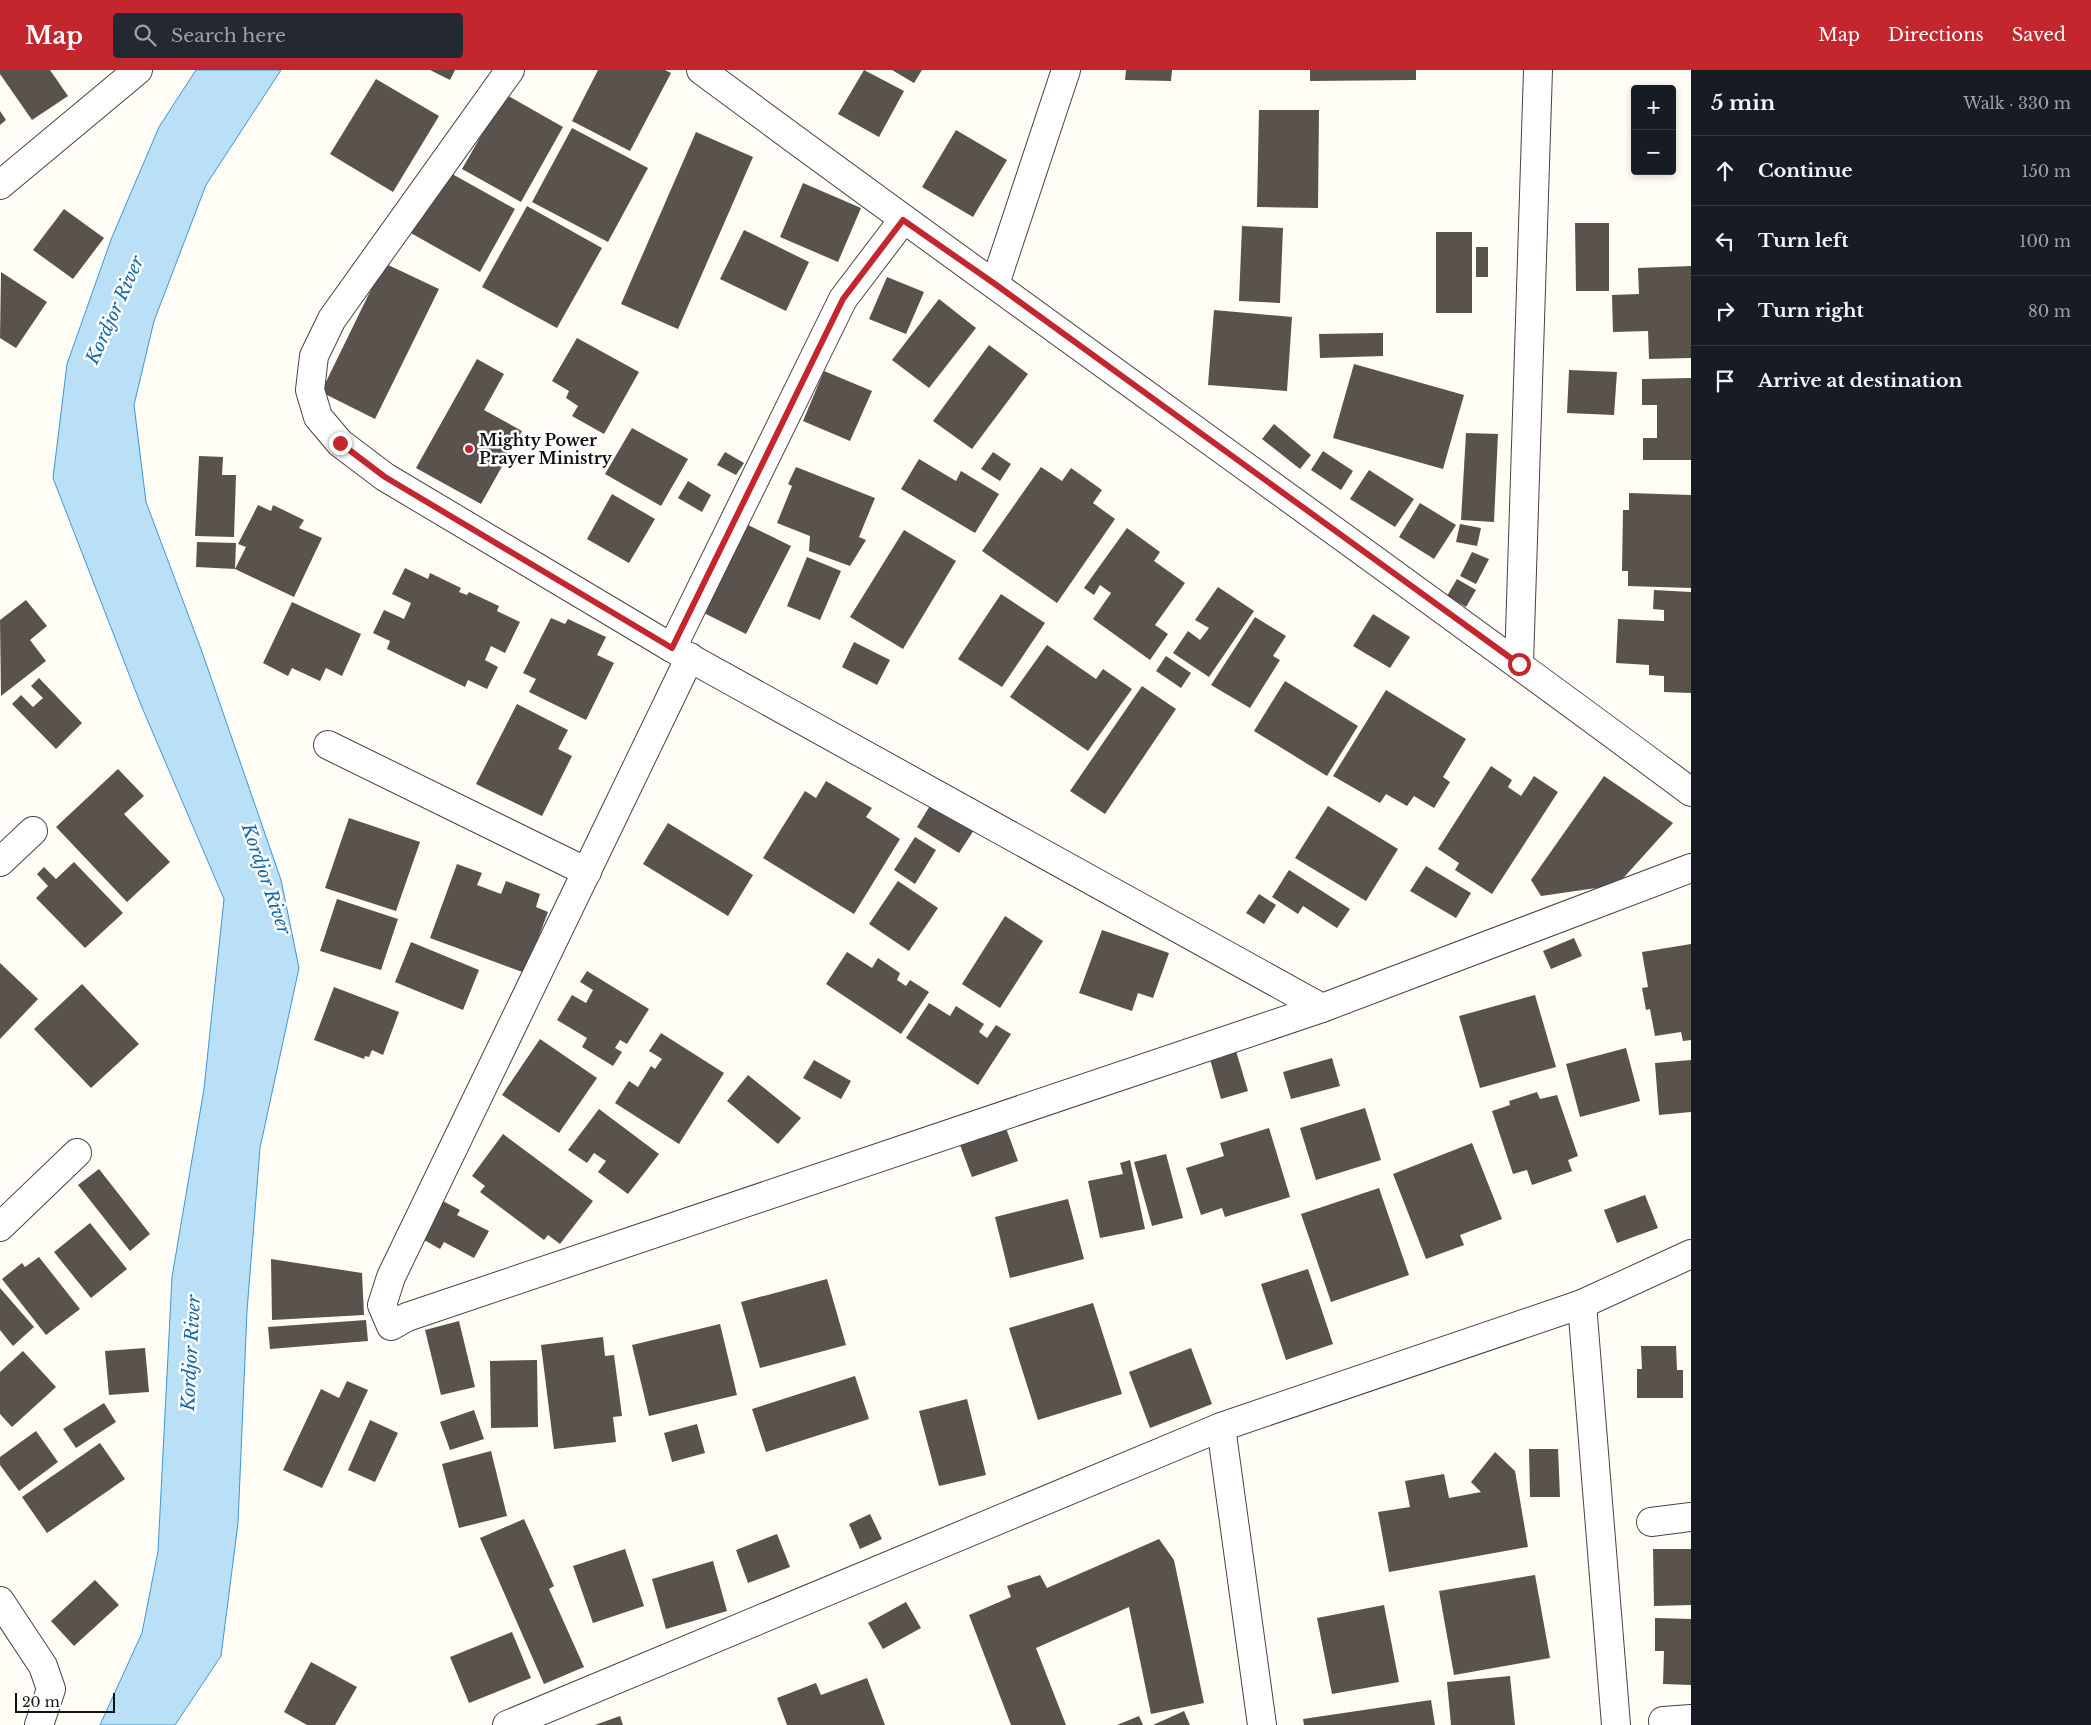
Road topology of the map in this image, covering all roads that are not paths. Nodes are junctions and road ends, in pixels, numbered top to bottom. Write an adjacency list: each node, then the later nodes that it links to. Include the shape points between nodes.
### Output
1 (138, 70): 6 (street)
2 (510, 70): 9 (street, via 332,319 314,356 310,390 318,417 340,443 385,477)
3 (700, 70): 7 (street)
4 (1066, 70): 8 (street)
5 (1538, 70): 10 (street)
6 (0, 185)
7 (903, 220): 8 (street); 9 (street, via 843,299)
8 (995, 284): 10 (street)
9 (681, 653): 16 (street); 17 (street)
10 (1519, 664): 12 (street)
11 (328, 745): 16 (street)
12 (1691, 792)
13 (33, 831): 14 (street)
14 (0, 862)
15 (1691, 868): 17 (street)
16 (587, 872): 17 (street, via 391,1277 382,1305 391,1326 416,1314)
17 (1322, 1008)
18 (77, 1153): 19 (street)
19 (0, 1227)
20 (1691, 1254): 21 (street)
21 (1582, 1304): 22 (street); 31 (street)
22 (1221, 1427): 29 (street); 30 (street)
23 (1691, 1517): 24 (street)
24 (1651, 1522)
25 (0, 1602): 28 (street, via 43,1666 51,1689)
26 (1691, 1719): 27 (street)
27 (1663, 1721)
28 (40, 1725)
29 (508, 1725)
30 (1262, 1725)
31 (1616, 1725)

